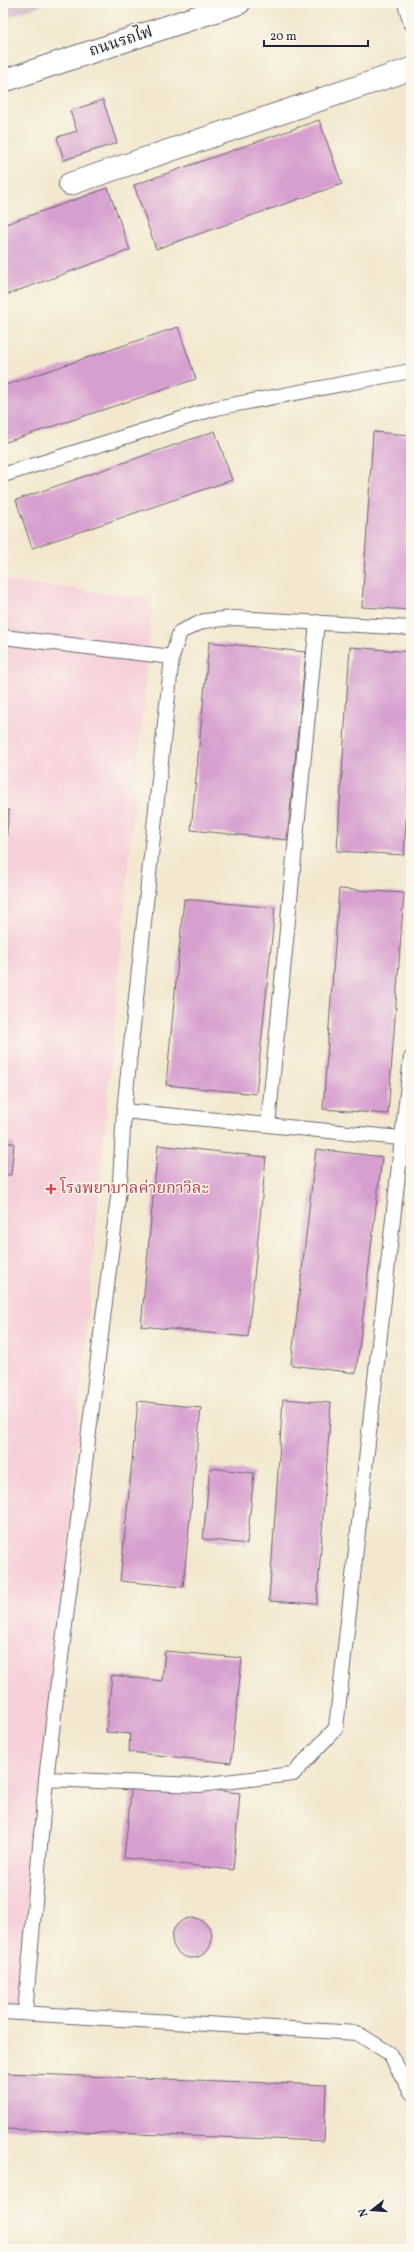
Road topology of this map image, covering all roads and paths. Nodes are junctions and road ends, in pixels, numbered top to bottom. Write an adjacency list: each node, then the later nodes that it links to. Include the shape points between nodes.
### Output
1 (240, 3): 5 (street, ถนนรถไฟ)
2 (406, 7): 3 (lane)
3 (411, 24)
4 (411, 69): 6 (street)
5 (3, 81)
6 (70, 184)
7 (411, 371): 8 (lane, via 216,408)
8 (3, 475)
9 (317, 622): 10 (lane); 12 (lane, via 234,618 204,621 180,632); 15 (lane)
10 (411, 628)
11 (3, 637): 12 (lane)
12 (172, 658): 14 (lane)
13 (411, 1058): 16 (lane)
14 (124, 1111): 15 (lane); 17 (lane, via 119,1189)
15 (268, 1125): 16 (lane)
16 (407, 1138): 17 (lane, via 336,1728 293,1774 199,1785)
17 (46, 1778): 19 (lane)
18 (3, 2012): 19 (lane)
19 (25, 2013): 20 (lane, via 357,2033 389,2053)
20 (411, 2092)

